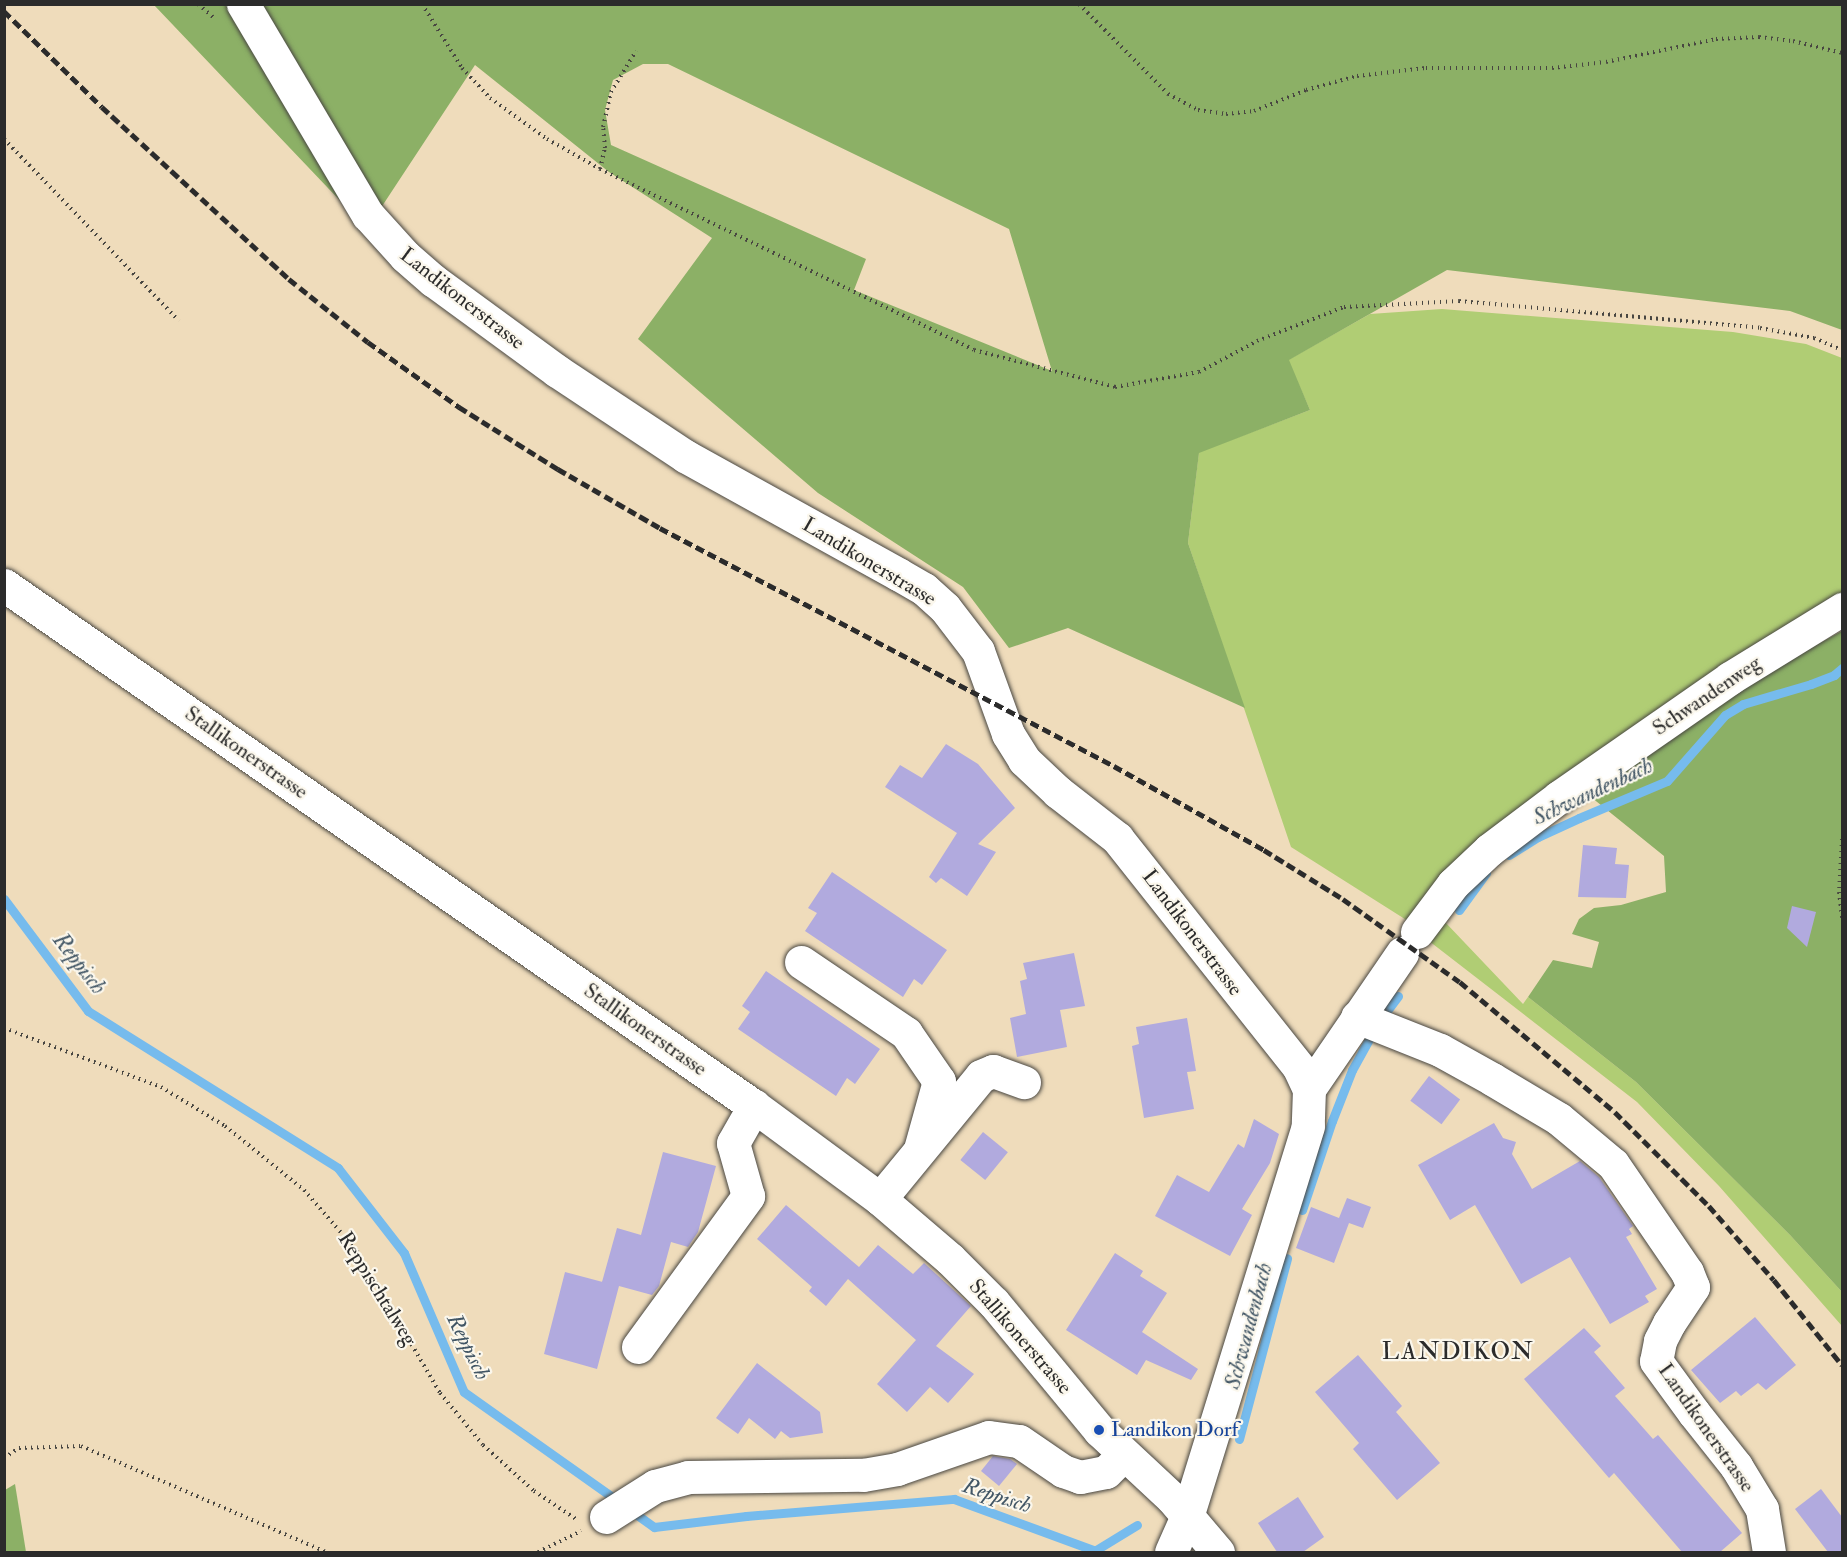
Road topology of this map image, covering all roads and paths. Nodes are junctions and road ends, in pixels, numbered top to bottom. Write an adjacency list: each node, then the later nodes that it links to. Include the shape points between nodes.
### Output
1 (243, 4): 18 (street, Landikonerstrasse, via 368,214 434,282 557,371 685,456 924,589 945,608 978,651 1008,734 1024,760 1117,838 1299,1068)
2 (422, 4): 7 (path, via 462,68 490,98 547,139)
3 (1079, 4): 5 (path, via 1168,94 1198,110 1226,114 1254,111 1306,90 1357,76 1426,68 1552,68 1606,62 1716,39 1759,37)
4 (636, 51): 7 (path, via 611,93 603,127 605,148)
5 (1842, 53)
6 (4, 140): 8 (path)
7 (600, 169): 9 (path, via 974,350 1115,387 1199,372 1257,340 1344,307 1460,301 1760,328 1814,338)
8 (179, 321)
9 (1842, 350)
10 (4, 585): 19 (street, Stallikonerstrasse)
11 (1842, 609): 15 (street, Schwandenweg, via 1731,678 1489,850 1454,884)
12 (1842, 839): 13 (path)
13 (1842, 918)
14 (801, 962): 20 (street, via 906,1033 939,1081)
15 (1357, 1017): 18 (street, Schwandenweg); 31 (street, Landikonerstrasse, via 1440,1050 1492,1079 1559,1119 1613,1164 1687,1272 1693,1287 1660,1341 1656,1361 1762,1509)
16 (4, 1029): 26 (path, Reppischtalweg, via 161,1087 225,1126 304,1190 357,1251 440,1393 483,1445 534,1491)
17 (1024, 1082): 20 (street, via 993,1071 981,1076)
18 (1309, 1089): 25 (street, Landikonerstrasse, via 1308,1126)
19 (754, 1106): 21 (street, Stallikonerstrasse); 22 (street, via 733,1143 748,1196)
20 (920, 1149): 21 (street)
21 (880, 1199): 23 (street, Stallikonerstrasse, via 994,1303 1099,1430)
22 (638, 1347)
23 (1124, 1454): 25 (street, Stallikonerstrasse, via 1149,1474); 26 (street, via 1106,1472 1080,1477 1063,1471 1019,1441 989,1437 897,1469 864,1475 688,1477 655,1486)
24 (4, 1458): 27 (path, via 19,1448 81,1446)
25 (1187, 1516): 29 (street, Landikonerstrasse); 30 (street, Stallikonerstrasse)
26 (592, 1522): 28 (path)
27 (326, 1552)
28 (538, 1552)
29 (1171, 1552)
30 (1218, 1552)
31 (1769, 1552)

